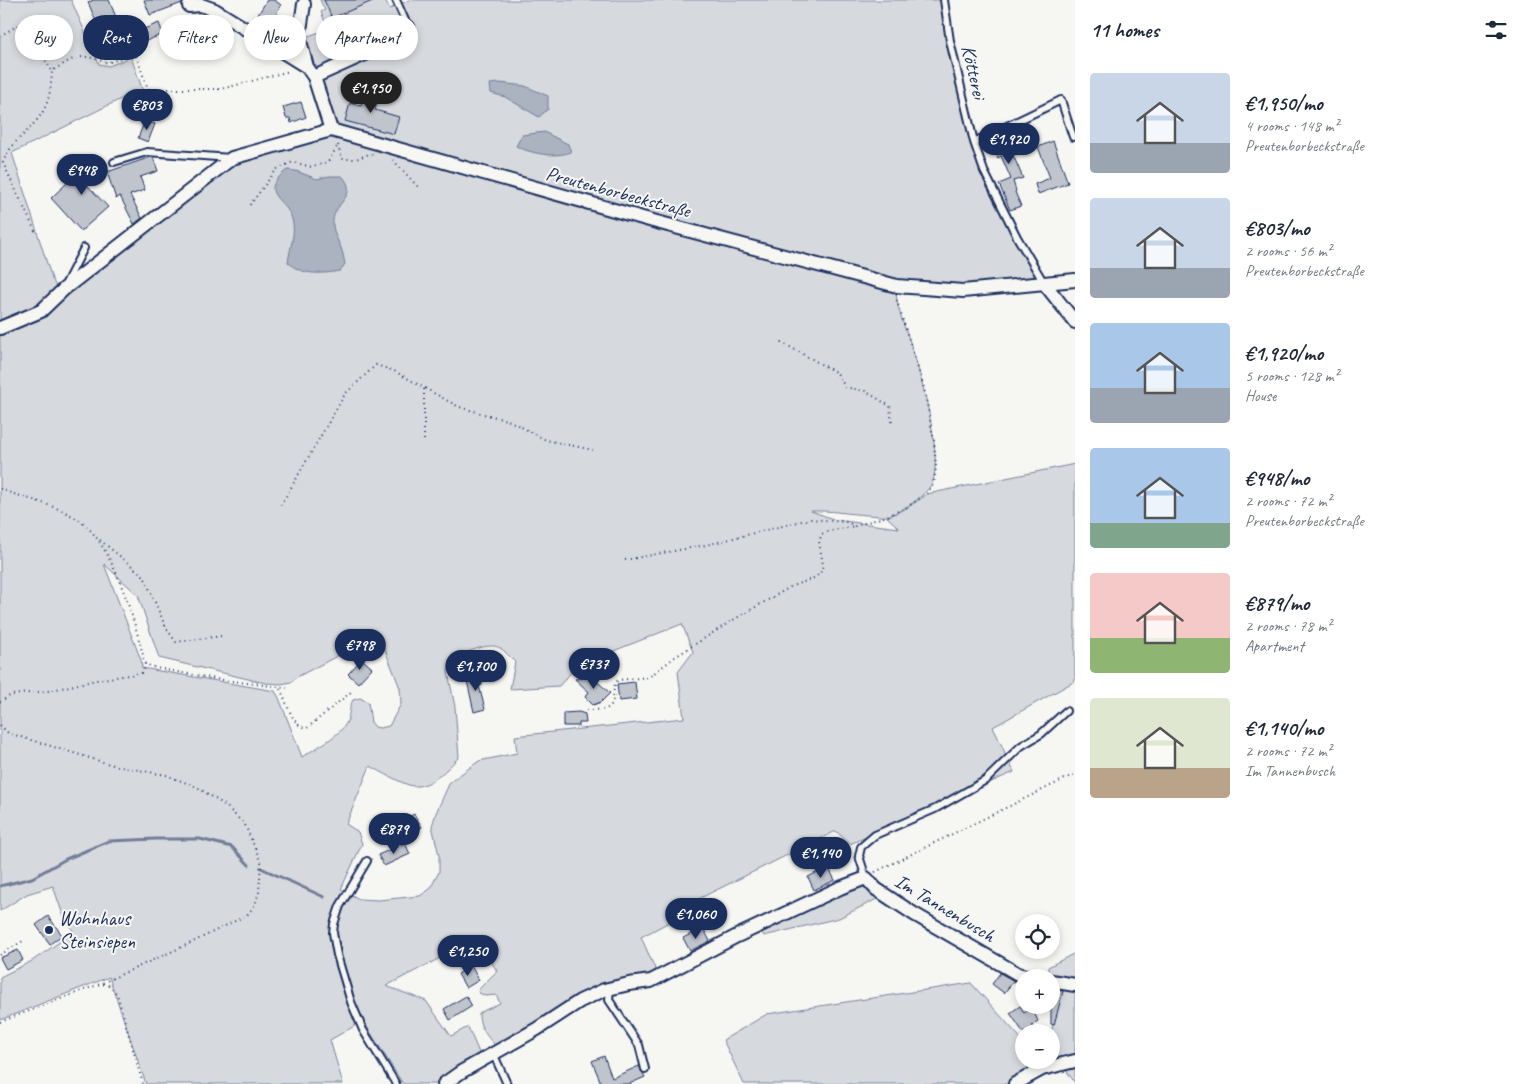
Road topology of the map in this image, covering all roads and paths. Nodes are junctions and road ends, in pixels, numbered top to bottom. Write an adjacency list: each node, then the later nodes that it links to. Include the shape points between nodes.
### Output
1 (397, 0): 5 (lane)
2 (944, 0): 12 (lane, Kötterei, via 950,41)
3 (304, 4): 9 (street, via 299,37)
4 (190, 6): 9 (street, via 201,5 215,10)
5 (403, 15)
6 (0, 36): 8 (path, via 22,23)
7 (342, 60): 9 (street)
8 (52, 71): 9 (path, via 76,58 91,56 107,63 135,53 148,89 221,89); 20 (path, via 48,102 38,120 7,151 3,163)
9 (310, 72): 10 (street)
10 (331, 130): 13 (path); 16 (street); 24 (street, Preutenborbeckstraße)
11 (1073, 137): 12 (lane, via 1061,100)
12 (974, 142): 23 (lane, Kötterei, via 988,179)
13 (338, 145): 14 (path, via 342,159); 19 (path, via 328,162 312,167 293,162 277,169)
14 (376, 155)
15 (390, 156): 18 (path)
16 (232, 158): 17 (lane, via 147,152); 25 (street)
17 (114, 162)
18 (419, 188)
19 (250, 205)
20 (35, 231)
21 (84, 248): 25 (lane)
22 (1075, 280): 23 (street, Preutenborbeckstraße)
23 (1044, 283): 24 (street, Preutenborbeckstraße, via 963,291); 26 (street)
24 (897, 286): 35 (path, via 898,306 924,388 933,432 934,482 927,494 907,507)
25 (64, 289): 27 (street, via 41,311)
26 (1075, 322)
27 (0, 328)
28 (781, 342): 30 (path, via 837,373 845,387 864,391 890,406)
29 (424, 388): 31 (path); 32 (path, via 459,407 510,421 546,440); 34 (path, via 376,365 345,394)
30 (892, 424)
31 (424, 440)
32 (594, 450)
33 (0, 490): 36 (path, via 52,507 79,520)
34 (281, 505)
35 (855, 526): 37 (path, via 846,522 810,519 706,545); 44 (path, via 822,534 819,541 820,574 792,586 710,634 648,677 618,680 613,686 614,698 610,706)
36 (98, 538): 38 (path, via 144,576 166,628 176,642); 39 (path, via 127,599)
37 (625, 560)
38 (222, 636)
39 (145, 664): 40 (path); 43 (path, via 141,674 10,695)
40 (280, 688): 41 (path); 42 (path, via 296,724 302,728 307,728)
41 (287, 688)
42 (352, 692)
43 (0, 702)
44 (588, 710)
45 (1066, 712): 49 (lane, Im Tannenbusch, via 1021,746 986,780 936,809 875,835 861,848 859,856)
46 (0, 725): 54 (path, via 8,732 116,766 166,775 197,788 226,806 245,824 255,846 261,862 259,892 255,905 247,914)
47 (1075, 774): 49 (path)
48 (366, 861): 62 (lane, via 340,906 333,933 351,1002)
49 (866, 878): 52 (street, Im Tannenbusch, via 876,889 914,914); 56 (street, Im Tannenbusch, via 737,936 651,981)
50 (23, 941): 51 (path)
51 (0, 955)
52 (1015, 972)
53 (1060, 982): 55 (street)
54 (100, 984): 57 (path); 61 (path, via 108,985 117,994)
55 (1075, 985)
56 (610, 988): 58 (street, Im Tannenbusch, via 580,1001); 60 (lane, via 609,1000 640,1045)
57 (0, 1022)
58 (493, 1053): 63 (street, Im Tannenbusch); 64 (lane)
59 (1075, 1061): 65 (street, via 1037,1071)
60 (645, 1069)
61 (143, 1084)
62 (396, 1084)
63 (444, 1084)
64 (507, 1084)
65 (1015, 1084)

